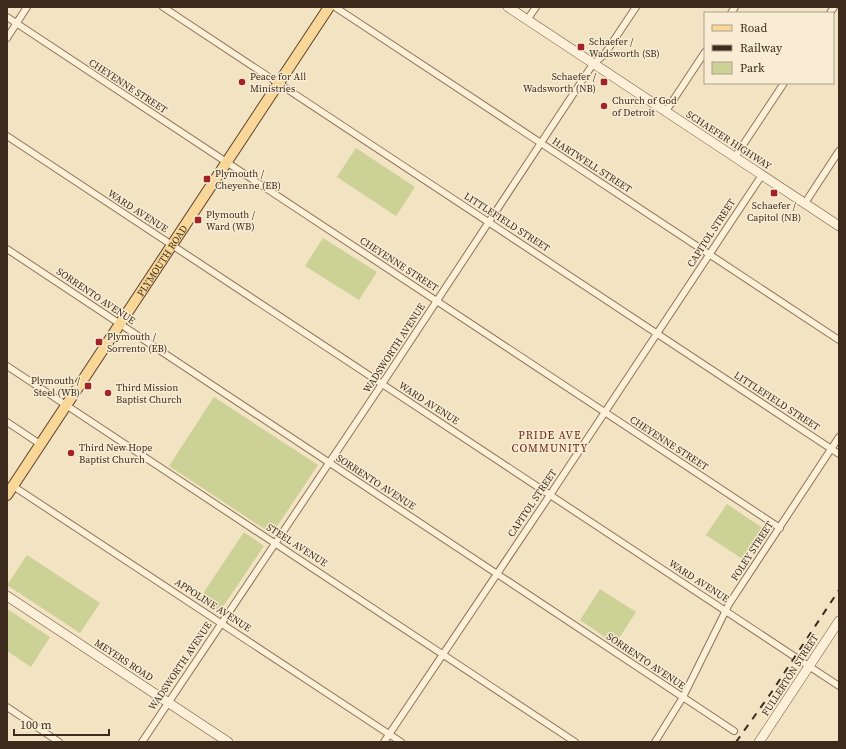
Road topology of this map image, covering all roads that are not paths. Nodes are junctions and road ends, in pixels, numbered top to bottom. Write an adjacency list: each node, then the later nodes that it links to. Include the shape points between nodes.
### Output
1 (27, 7): 10 (street)
2 (163, 7): 14 (street, LITTLEFIELD STREET)
3 (330, 7): 14 (main road, PLYMOUTH ROAD)
4 (335, 7): 18 (street, HARTWELL STREET)
5 (508, 7): 9 (street, SCHAEFER HIGHWAY)
6 (536, 7): 9 (street)
7 (636, 7): 13 (street, WADSWORTH AVENUE, via 604,55)
8 (7, 18): 10 (street, CHEYENNE STREET)
9 (527, 20): 13 (street, SCHAEFER HIGHWAY)
10 (16, 24): 11 (street); 21 (street, CHEYENNE STREET)
11 (7, 38)
12 (704, 54): 16 (street)
13 (593, 64): 16 (street, SCHAEFER HIGHWAY); 18 (street, WADSWORTH AVENUE)
14 (279, 83): 21 (main road, PLYMOUTH ROAD); 24 (street, LITTLEFIELD STREET)
15 (783, 84): 20 (street)
16 (666, 112): 20 (street, SCHAEFER HIGHWAY)
17 (7, 136): 26 (street, WARD AVENUE)
18 (541, 143): 24 (street, WADSWORTH AVENUE); 28 (street, HARTWELL STREET)
19 (839, 151): 23 (street)
20 (735, 157): 22 (street, SCHAEFER HIGHWAY)
21 (226, 162): 26 (main road, PLYMOUTH ROAD); 29 (street, CHEYENNE STREET)
22 (762, 175): 23 (street, SCHAEFER HIGHWAY); 28 (street, CAPITOL STREET)
23 (805, 203): 25 (street, SCHAEFER HIGHWAY)
24 (489, 222): 29 (street, WADSWORTH AVENUE); 31 (street, LITTLEFIELD STREET)
25 (839, 226)
26 (172, 245): 30 (main road, PLYMOUTH ROAD); 34 (street, WARD AVENUE)
27 (7, 249): 30 (street, SORRENTO AVENUE)
28 (709, 254): 31 (street, CAPITOL STREET); 32 (street, HARTWELL STREET)
29 (436, 301): 34 (street, WADSWORTH AVENUE); 36 (street, CHEYENNE STREET)
30 (119, 324): 35 (main road, PLYMOUTH ROAD); 42 (street, SORRENTO AVENUE)
31 (657, 333): 36 (street, CAPITOL STREET); 40 (street, LITTLEFIELD STREET)
32 (839, 340)
33 (7, 366): 35 (street, STEEL AVENUE)
34 (382, 384): 42 (street, WADSWORTH AVENUE); 45 (street, WARD AVENUE)
35 (66, 405): 39 (main road, PLYMOUTH ROAD); 47 (street, STEEL AVENUE)
36 (605, 412): 45 (street, CAPITOL STREET); 46 (street, CHEYENNE STREET)
37 (7, 422): 39 (street)
38 (839, 437): 40 (street, FOLEY STREET)
39 (40, 444): 43 (main road, PLYMOUTH ROAD)
40 (832, 449): 41 (street, LITTLEFIELD STREET); 46 (street, FOLEY STREET)
41 (839, 454)
42 (329, 462): 47 (street, WADSWORTH AVENUE); 48 (street, SORRENTO AVENUE)
43 (13, 486): 44 (main road, PLYMOUTH ROAD); 52 (street, APPOLINE AVENUE)
44 (7, 495)
45 (550, 495): 48 (street, CAPITOL STREET); 50 (street, WARD AVENUE)
46 (780, 528): 50 (street, FOLEY STREET)
47 (275, 543): 52 (street, WADSWORTH AVENUE); 53 (street, STEEL AVENUE)
48 (497, 574): 53 (street, CAPITOL STREET); 56 (street, SORRENTO AVENUE)
49 (7, 596): 57 (street, MEYERS ROAD)
50 (726, 611): 54 (street, WARD AVENUE); 56 (street, FOLEY STREET)
51 (839, 621): 54 (street, FULLERTON STREET)
52 (221, 623): 57 (street, WADSWORTH AVENUE); 60 (street, APPOLINE AVENUE)
53 (443, 654): 60 (street, CAPITOL STREET); 66 (street, STEEL AVENUE)
54 (809, 666): 55 (street, WARD AVENUE); 68 (street, FULLERTON STREET)
55 (839, 686)
56 (683, 697): 59 (street, SORRENTO AVENUE); 67 (street, FOLEY STREET)
57 (168, 702): 62 (street, WADSWORTH AVENUE); 63 (street, MEYERS ROAD)
58 (7, 707): 61 (street)
59 (734, 731)
60 (389, 734): 64 (street, CAPITOL STREET); 65 (street, APPOLINE AVENUE)
61 (59, 742)
62 (142, 742)
63 (228, 742)
64 (384, 742)
65 (401, 742)
66 (575, 742)
67 (655, 742)
68 (759, 742)

